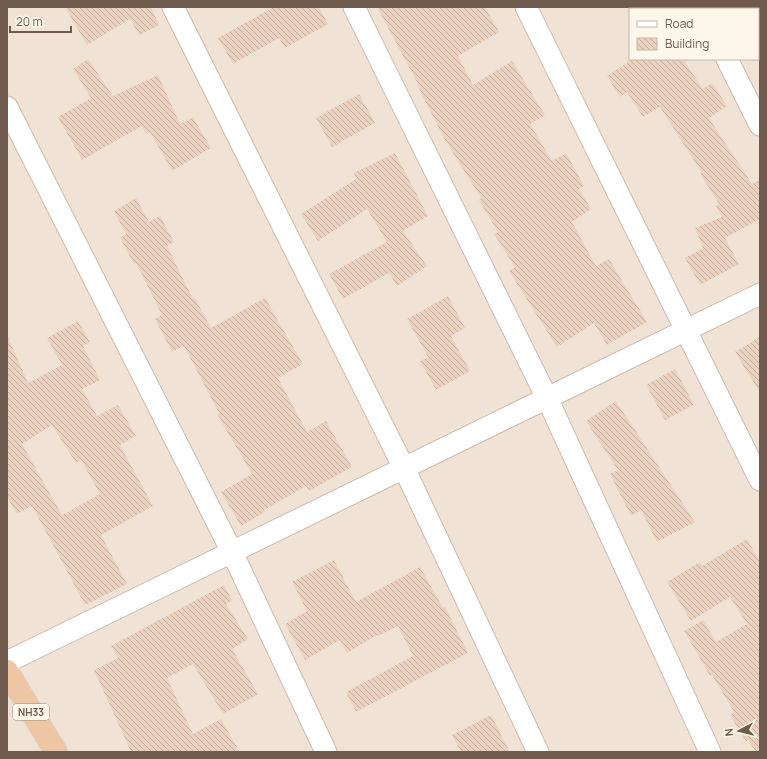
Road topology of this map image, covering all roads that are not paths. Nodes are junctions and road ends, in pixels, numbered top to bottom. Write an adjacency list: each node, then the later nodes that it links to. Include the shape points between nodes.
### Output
1 (173, 7): 10 (street)
2 (354, 7): 9 (street)
3 (526, 7): 8 (street)
4 (728, 60): 6 (street)
5 (7, 107): 12 (street)
6 (760, 125)
7 (760, 294): 8 (street)
8 (686, 330): 9 (street); 11 (street)
9 (547, 398): 10 (street); 18 (street)
10 (404, 468): 12 (street); 17 (street)
11 (760, 480)
12 (232, 552): 13 (street); 16 (street)
13 (7, 662)
14 (7, 671): 15 (highway, NH33)
15 (56, 752)
16 (326, 752)
17 (538, 752)
18 (710, 752)

